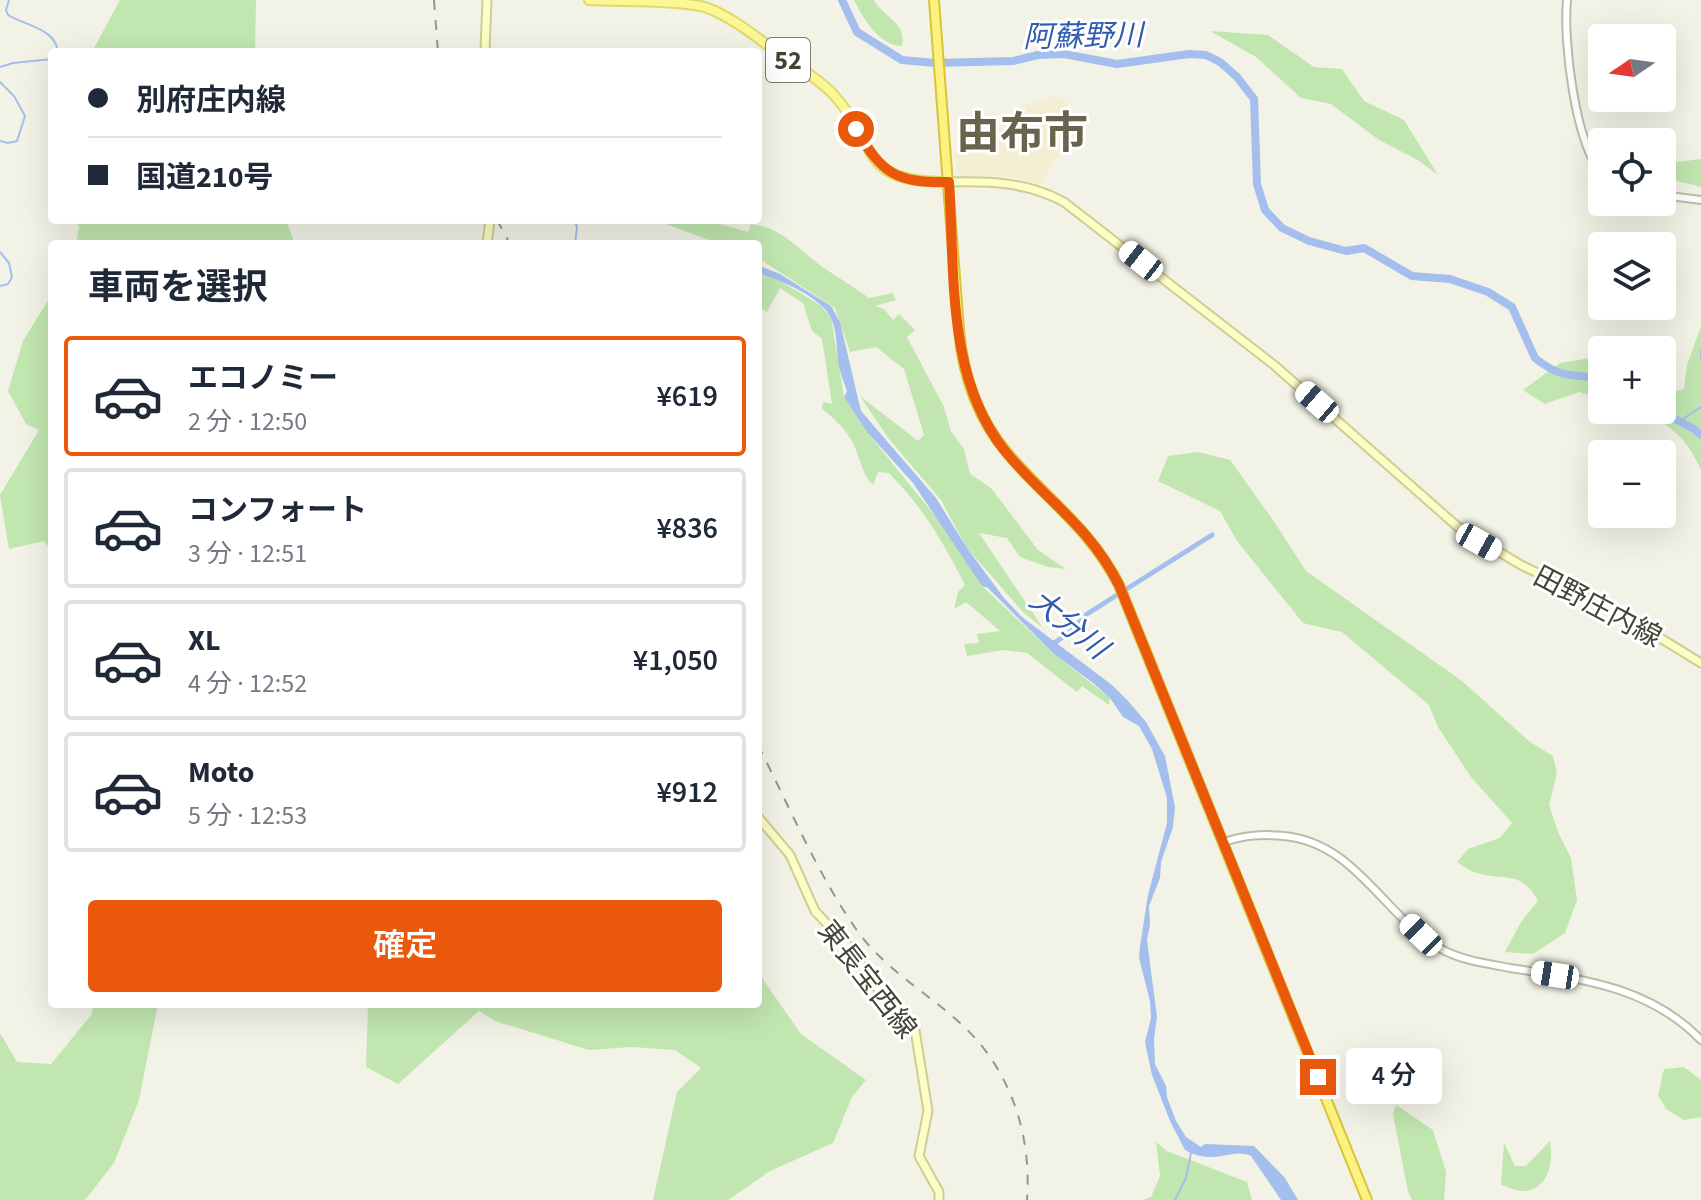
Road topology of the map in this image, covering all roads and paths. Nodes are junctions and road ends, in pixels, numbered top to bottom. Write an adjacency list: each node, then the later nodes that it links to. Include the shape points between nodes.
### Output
1 (487, 0): 5 (main road)
2 (589, 0): 7 (main road, 52, via 688,3 713,10 827,89 884,169 910,180)
3 (934, 0): 7 (highway)
4 (1567, 0): 6 (street, via 1566,47)
5 (485, 48)
6 (1588, 151)
7 (949, 182): 10 (main road, 田野庄内線, via 1014,184 1064,202 1274,365 1458,527); 12 (highway, via 966,376 989,429 1081,527 1119,585)
8 (1676, 197): 9 (street)
9 (1701, 200)
10 (1701, 663)
11 (762, 822): 14 (main road, 東長宝西線, via 790,855 815,911 915,1030 928,1111 919,1156)
12 (1224, 842): 13 (street, via 1258,834 1319,843 1446,952 1620,989 1668,1012); 15 (highway)
13 (1701, 1040)
14 (939, 1200)
15 (1367, 1200)

